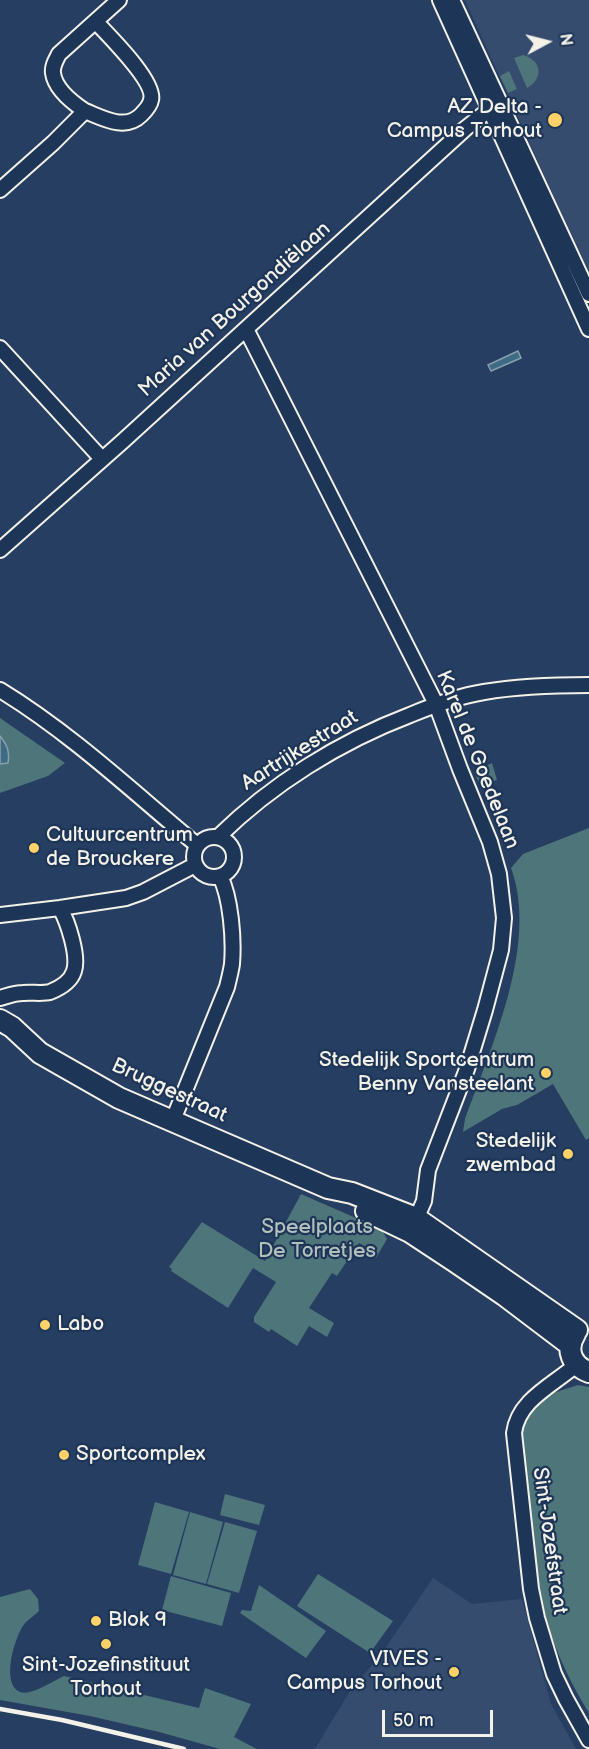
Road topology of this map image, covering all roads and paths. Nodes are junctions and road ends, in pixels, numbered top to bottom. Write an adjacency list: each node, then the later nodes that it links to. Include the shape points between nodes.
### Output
1 (119, 0): 4 (street)
2 (440, 0): 5 (street)
3 (452, 0): 5 (street)
4 (96, 22): 6 (street, via 59,54 54,64 58,86); 6 (street, via 150,85 152,99 136,120 123,124)
5 (495, 106): 8 (street); 10 (street, Maria van Bourgondiëlaan)
6 (85, 111): 7 (street)
7 (0, 190)
8 (574, 280): 9 (street); 11 (street)
9 (589, 294)
10 (246, 329): 13 (street, Maria van Bourgondiëlaan); 17 (street, Karel de Goedelaan)
11 (589, 329)
12 (0, 348): 13 (street)
13 (102, 459): 14 (street, Maria van Bourgondiëlaan)
14 (0, 550)
15 (589, 685): 17 (street, Aartrijkestraat, via 533,685)
16 (0, 690): 19 (street, via 81,747)
17 (436, 704): 18 (street, Aartrijkestraat, via 380,726 330,752 248,809); 27 (street, Karel de Goedelaan, via 490,842 499,874 504,918 501,950 485,1010 428,1170 423,1201)
18 (218, 837): 19 (street, via 204,839); 21 (street, via 230,844 234,856 230,870)
19 (197, 845): 20 (street)
20 (195, 865): 21 (street, via 206,875); 22 (street, via 126,898)
21 (220, 876): 26 (street, via 228,902 232,964 227,987)
22 (60, 908): 23 (street); 24 (street, via 75,955 74,971 64,986 48,993)
23 (0, 915)
24 (0, 998)
25 (0, 1020): 26 (street, Bruggestraat, via 40,1053 119,1098)
26 (173, 1120): 27 (street, Bruggestraat, via 328,1188 352,1192)
27 (413, 1225): 28 (street, Bruggestraat)
28 (579, 1334): 29 (street, via 571,1354)
29 (582, 1368): 30 (street, Sint-Jozefstraat, via 523,1409 514,1433 537,1618 554,1674)
30 (589, 1740)

